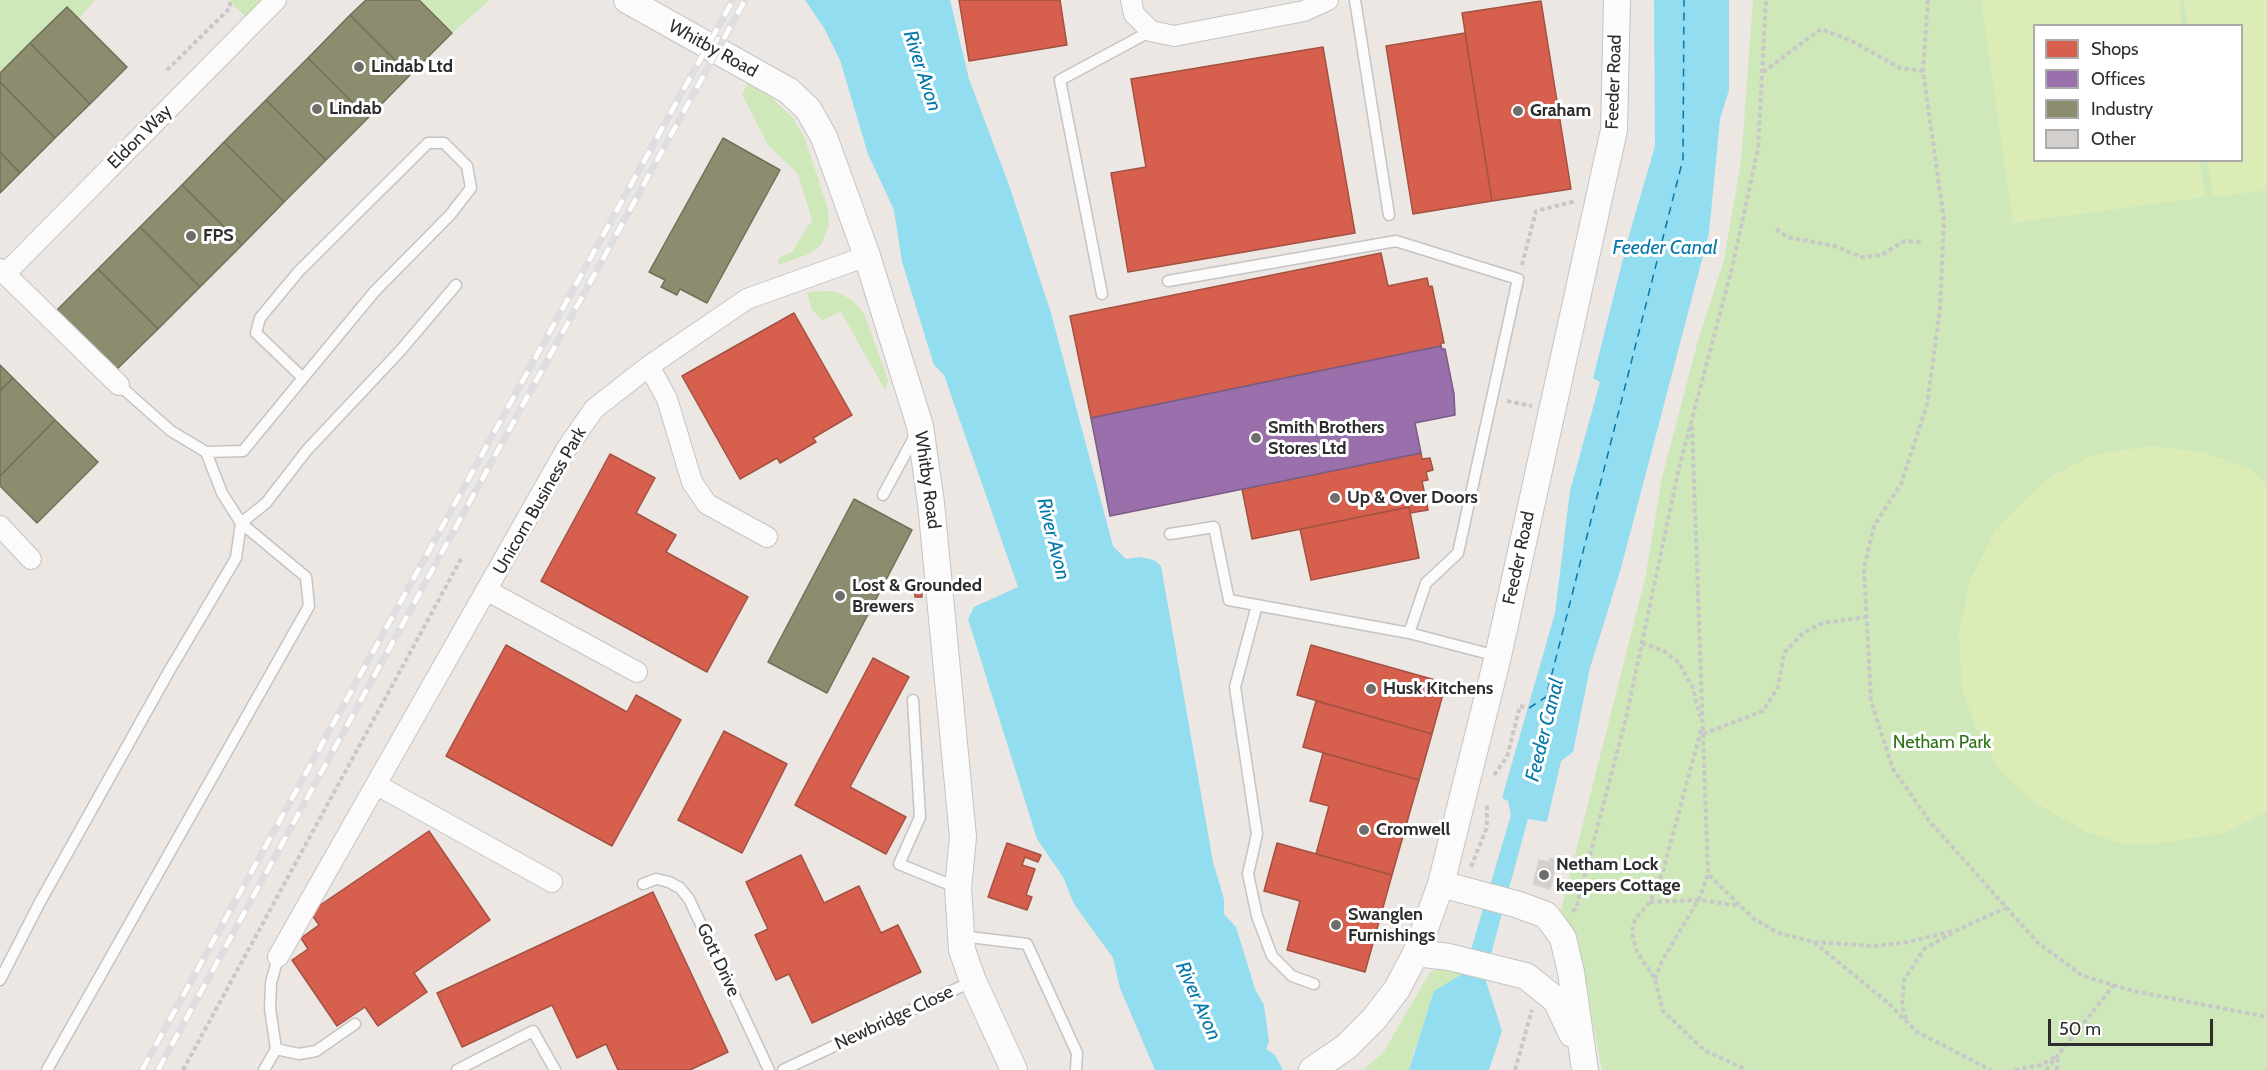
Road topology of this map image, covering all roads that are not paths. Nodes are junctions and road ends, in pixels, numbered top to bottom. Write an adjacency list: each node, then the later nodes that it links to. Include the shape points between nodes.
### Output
1 (276, 0): 10 (street, Eldon Way)
2 (627, 0): 9 (street, Whitby Road, via 789,91 808,109 824,137)
3 (1131, 0): 7 (street, via 1134,14)
4 (1328, 0): 7 (street, via 1304,11 1174,36)
5 (1355, 0): 8 (lane)
6 (1617, 0): 28 (street, Feeder Road, via 1614,130)
7 (1151, 31): 13 (lane, via 1060,80)
8 (1389, 215)
9 (867, 256): 14 (street, Unicorn Business Park, via 747,299); 17 (street, Whitby Road)
10 (3, 272): 16 (street, Eldon Way)
11 (1168, 281): 27 (lane, via 1396,241 1518,279 1458,553 1426,583)
12 (456, 285): 20 (lane, via 307,450 266,503)
13 (1102, 294)
14 (649, 366): 23 (street, via 667,399 692,482 707,504); 25 (street, Unicorn Business Park, via 594,409 567,448)
15 (303, 378): 15 (lane, via 375,291 450,216 471,188 467,166 444,143 428,143 299,271 260,318 256,333); 18 (lane, via 243,451)
16 (119, 385): 18 (lane, via 171,431)
17 (920, 426): 19 (lane); 34 (street, Whitby Road, via 963,837)
18 (206, 452): 20 (lane, via 222,493)
19 (883, 495)
20 (241, 523): 39 (lane, via 236,558 168,673); 44 (lane, via 306,577 309,606)
21 (0, 526): 24 (street)
22 (1170, 534): 26 (lane, via 1214,527 1229,600)
23 (767, 537)
24 (31, 559)
25 (488, 591): 29 (street, Unicorn Business Park); 31 (street, Unicorn Business Park)
26 (1257, 605): 27 (lane); 41 (lane, via 1236,687 1257,834 1248,874 1257,916 1272,956 1292,976)
27 (1409, 633): 28 (lane)
28 (1498, 656): 35 (street, Feeder Road)
29 (637, 672)
30 (913, 700): 34 (lane, via 920,817 899,864)
31 (376, 785): 32 (street); 38 (street, Unicorn Business Park)
32 (552, 882)
33 (643, 884): 48 (lane, Gott Drive, via 656,879 669,882 689,899)
34 (958, 888): 36 (street, Whitby Road)
35 (1457, 889): 37 (street, Feeder Road); 53 (street, via 1546,915 1563,938)
36 (960, 936): 40 (street, Whitby Road); 51 (lane, via 1027,944 1077,1053)
37 (1416, 953): 52 (street, Feeder Road, via 1397,989 1374,1019 1346,1047); 53 (street, via 1526,976 1556,1000)
38 (278, 957): 43 (lane, via 270,1008)
39 (0, 980)
40 (973, 981): 49 (lane, Newbridge Close); 50 (street, Whitby Road)
41 (1314, 984)
42 (355, 1024): 43 (lane, via 316,1051 298,1054)
43 (276, 1049): 45 (lane)
44 (47, 1070)
45 (264, 1070)
46 (457, 1070): 47 (lane, via 533,1031)
47 (555, 1070)
48 (769, 1070)
49 (783, 1070)
50 (1014, 1070)
51 (1076, 1070)
52 (1312, 1070)
53 (1585, 1070)

